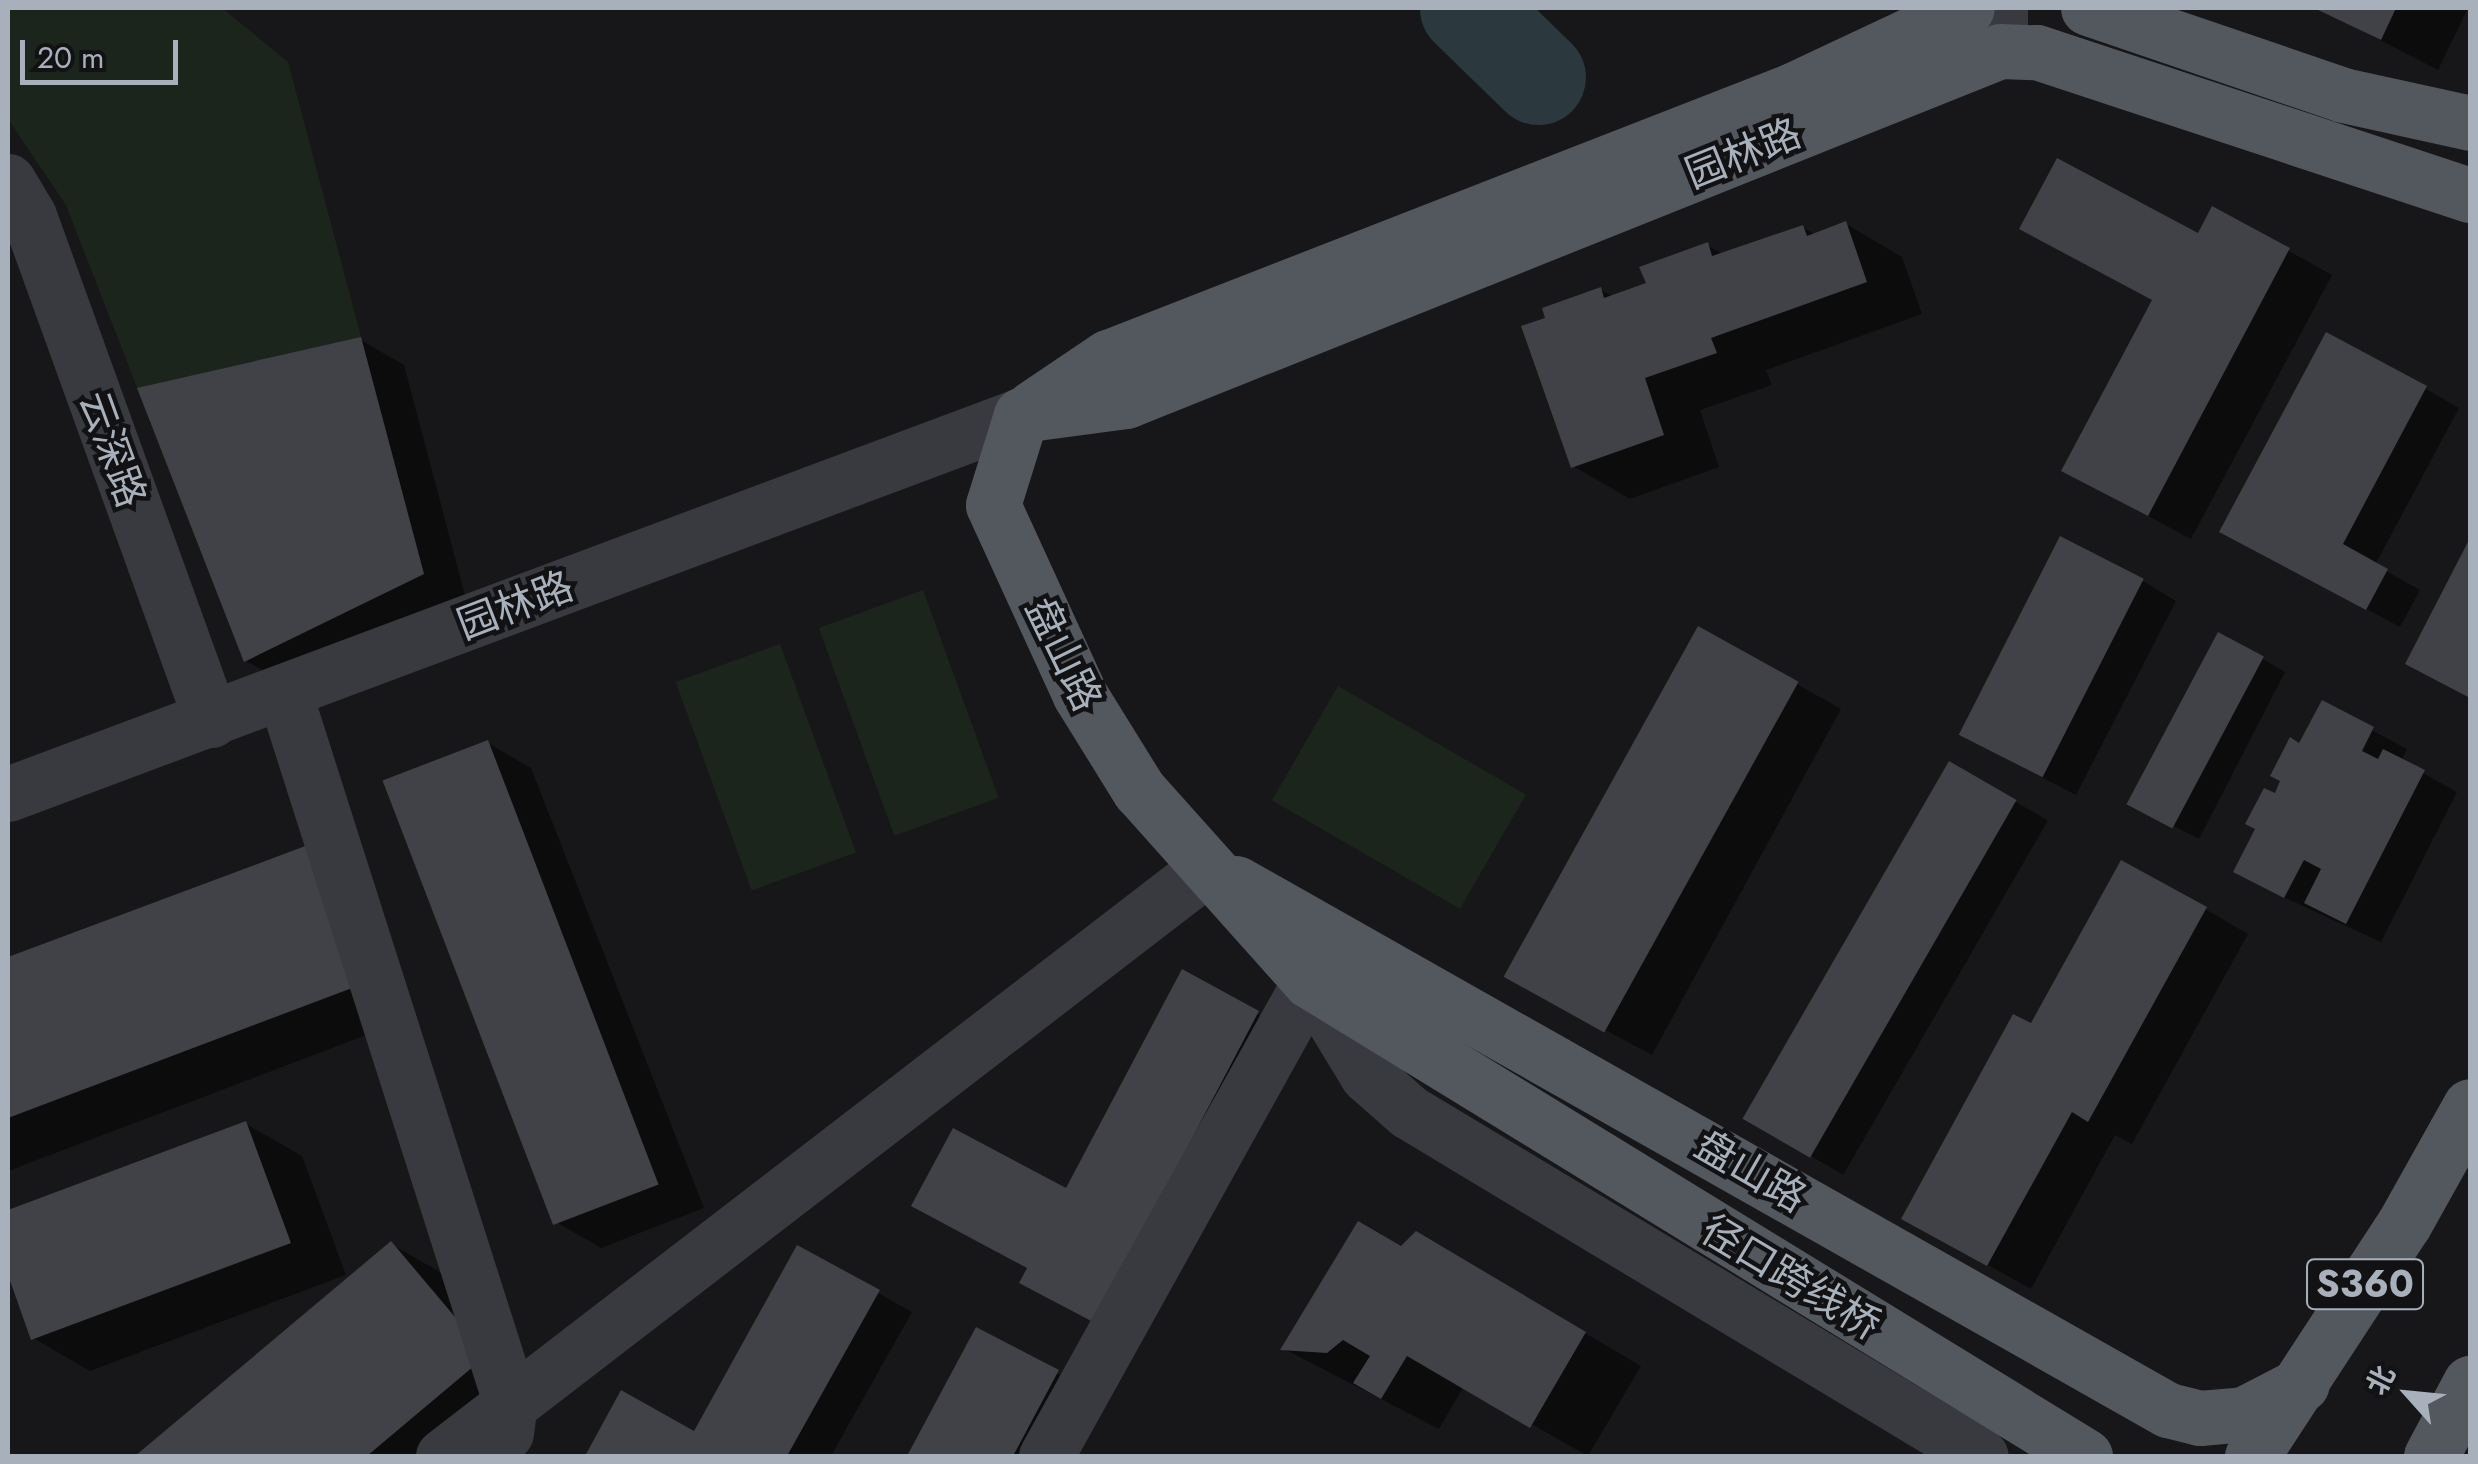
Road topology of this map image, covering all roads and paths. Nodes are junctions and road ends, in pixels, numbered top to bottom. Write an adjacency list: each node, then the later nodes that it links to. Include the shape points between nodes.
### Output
1 (1967, 8): 7 (main road, 园林路, via 1793,90 1108,357)
2 (2088, 8): 4 (main road, via 2343,95)
3 (2000, 29): 6 (main road, 园林路, via 2037,52); 7 (main road, 园林路, via 1126,400)
4 (2470, 123)
5 (8, 182): 9 (street, 云深路, via 29,216)
6 (2468, 195)
7 (1021, 416): 8 (street, 园林路); 11 (main road, 盘山路, via 993,505 1080,695 1139,790)
8 (284, 692): 9 (street, 园林路); 16 (street)
9 (211, 720): 10 (street, 园林路)
10 (8, 794)
11 (1207, 868): 12 (main road, 盘山路); 15 (main road, 盘山路, via 1335,933 2168,1410 2200,1418 2244,1414); 16 (street)
12 (1310, 981): 13 (main road, 盘山路); 19 (street); 20 (street, via 1368,1075 1409,1112)
13 (1498, 1098): 21 (main road, 径口跨线桥)
14 (2470, 1106): 15 (main road, S360)
15 (2302, 1384): 22 (main road, S360)
16 (510, 1401): 17 (street); 18 (street)
17 (443, 1456)
18 (502, 1456)
19 (1046, 1456)
20 (1980, 1456)
21 (2084, 1456)
22 (2252, 1456)

